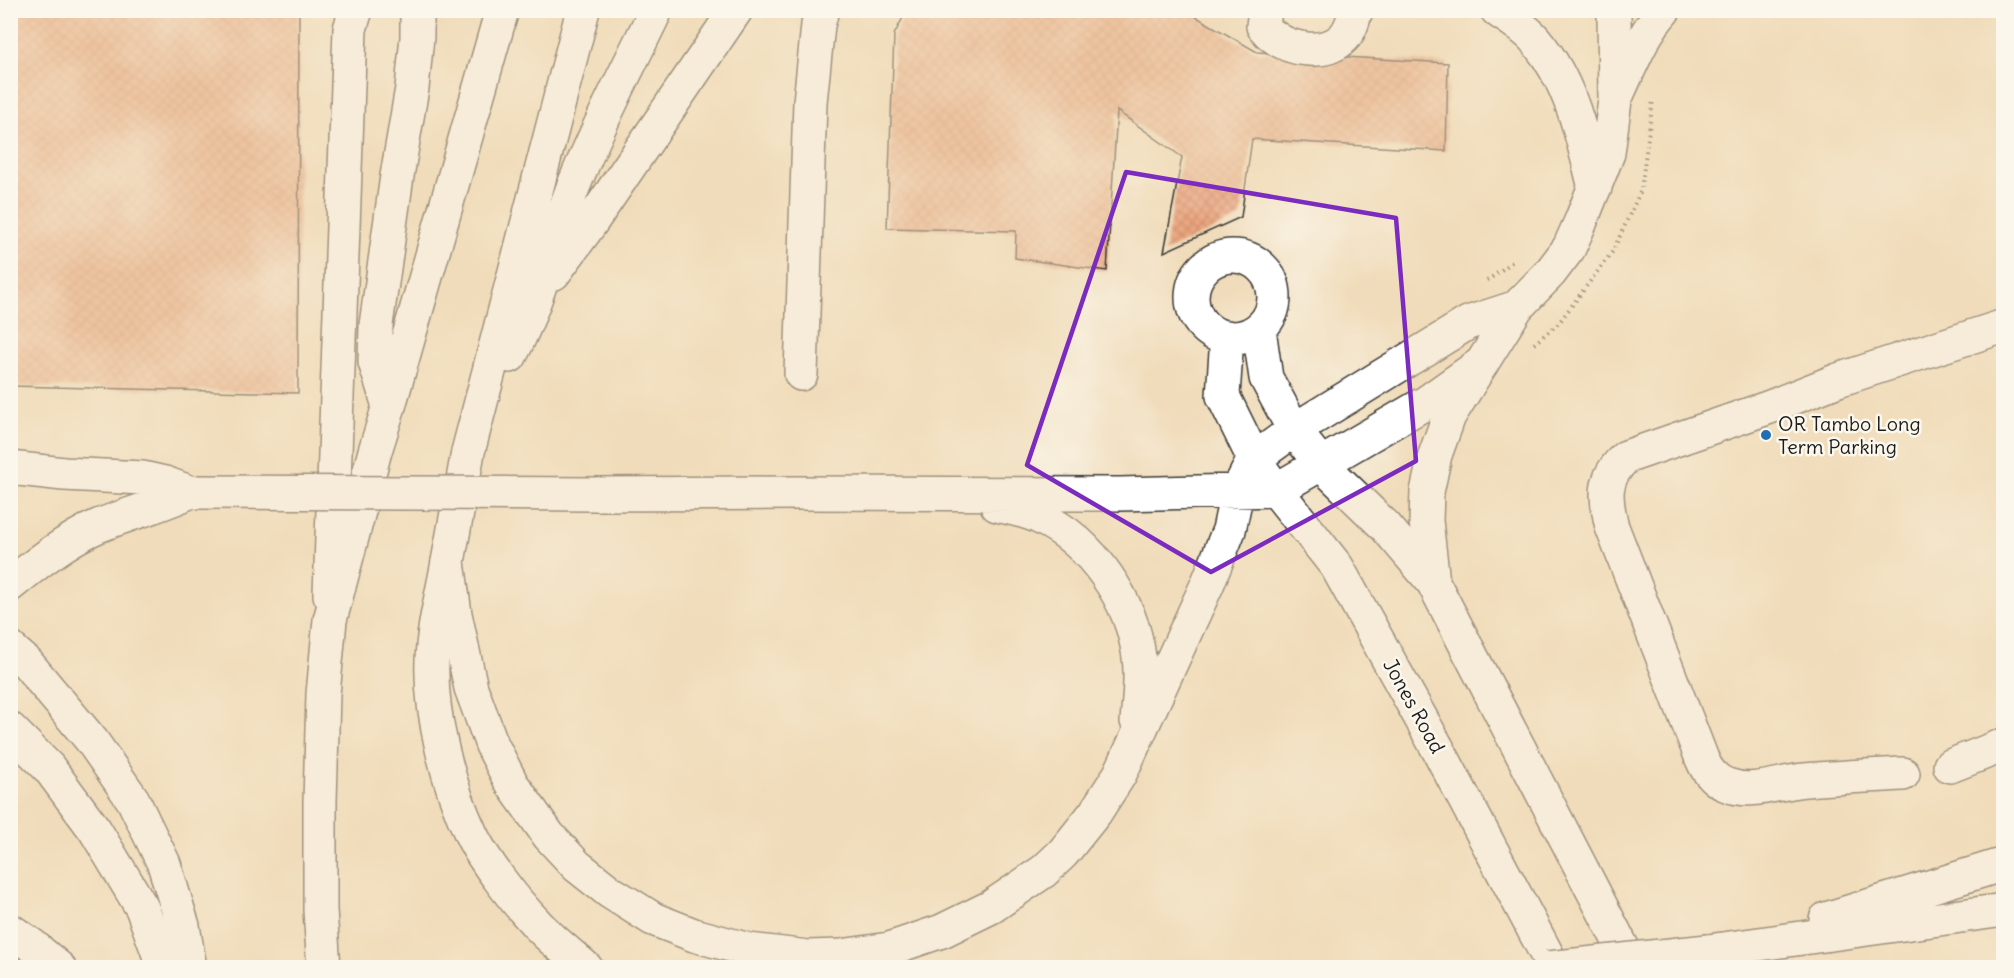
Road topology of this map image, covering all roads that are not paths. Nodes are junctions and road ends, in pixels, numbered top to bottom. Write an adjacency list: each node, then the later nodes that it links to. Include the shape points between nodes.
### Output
1 (356, 10): 35 (main road, via 350,29)
2 (417, 10): 22 (main road, via 412,88 375,325 375,362)
3 (502, 10): 22 (main road)
4 (583, 10): 23 (main road)
5 (656, 10): 15 (main road, via 597,130)
6 (736, 10): 15 (main road)
7 (822, 10): 21 (main road, via 810,102)
8 (1265, 10): 9 (main road, via 1263,26 1273,37 1294,46 1322,50 1341,40 1352,26)
9 (1356, 10)
10 (1497, 10): 14 (main road, via 1536,41 1553,64 1577,115)
11 (1614, 10): 13 (main road)
12 (1664, 10): 13 (main road, via 1655,20)
13 (1615, 100): 14 (main road, via 1608,153)
14 (1595, 188): 16 (main road, via 1569,248)
15 (535, 300): 23 (main road)
16 (1517, 307): 20 (main road); 24 (main road, via 1468,322)
17 (2004, 326): 41 (main road, via 1838,380 1626,457 1614,467 1606,488 1612,527 1702,759 1716,779 1744,789 1802,780)
18 (1259, 329): 19 (main road); 19 (main road, via 1270,316 1275,299 1272,282 1263,268 1248,258 1232,255 1215,260 1201,270 1194,286 1193,303 1198,319); 24 (main road, via 1266,378)
19 (1227, 348): 25 (main road, Jones Road, via 1223,396)
20 (1482, 363): 26 (main road, via 1427,402); 33 (main road, via 1449,416 1435,455 1426,521)
21 (801, 374)
22 (389, 406): 35 (main road)
23 (479, 412): 32 (main road)
24 (1294, 430): 25 (main road); 26 (main road)
25 (1254, 459): 28 (main road, Jones Road); 30 (main road)
26 (1321, 464): 28 (main road); 33 (main road, via 1386,527)
27 (10, 468): 29 (main road, via 143,478)
28 (1276, 490): 30 (main road); 52 (main road, Jones Road, via 1342,575)
29 (193, 492): 31 (main road, bridge); 34 (main road, via 97,527 48,555)
30 (1237, 492): 31 (main road); 38 (main road, via 1229,530)
31 (949, 495): 38 (main road, via 1042,518 1078,543 1098,564 1124,606 1139,657)
32 (448, 562): 38 (main road, via 463,656 479,712 512,784 549,836 577,866 653,919 749,950 808,957 889,949 942,931 991,907 1063,853 1095,813); 50 (main road, via 432,661 433,699 447,769 471,835 499,878 536,923)
33 (1433, 582): 53 (main road)
34 (10, 585)
35 (330, 620): 49 (main road, via 322,694 320,802)
36 (10, 648): 48 (main road, via 92,741 133,800 164,864 183,926)
37 (10, 729): 47 (main road, via 49,768 95,830 142,908)
38 (1136, 741)
39 (2004, 745): 40 (main road)
40 (1950, 766)
41 (1903, 774)
42 (2004, 864): 45 (main road, via 1835,915)
43 (2004, 910): 45 (main road)
44 (10, 930): 46 (main road)
45 (1772, 941): 51 (main road, bridge)
46 (59, 968)
47 (164, 968)
48 (190, 968)
49 (324, 968)
50 (586, 968)
51 (1548, 968)
52 (1554, 968)
53 (1633, 968)

